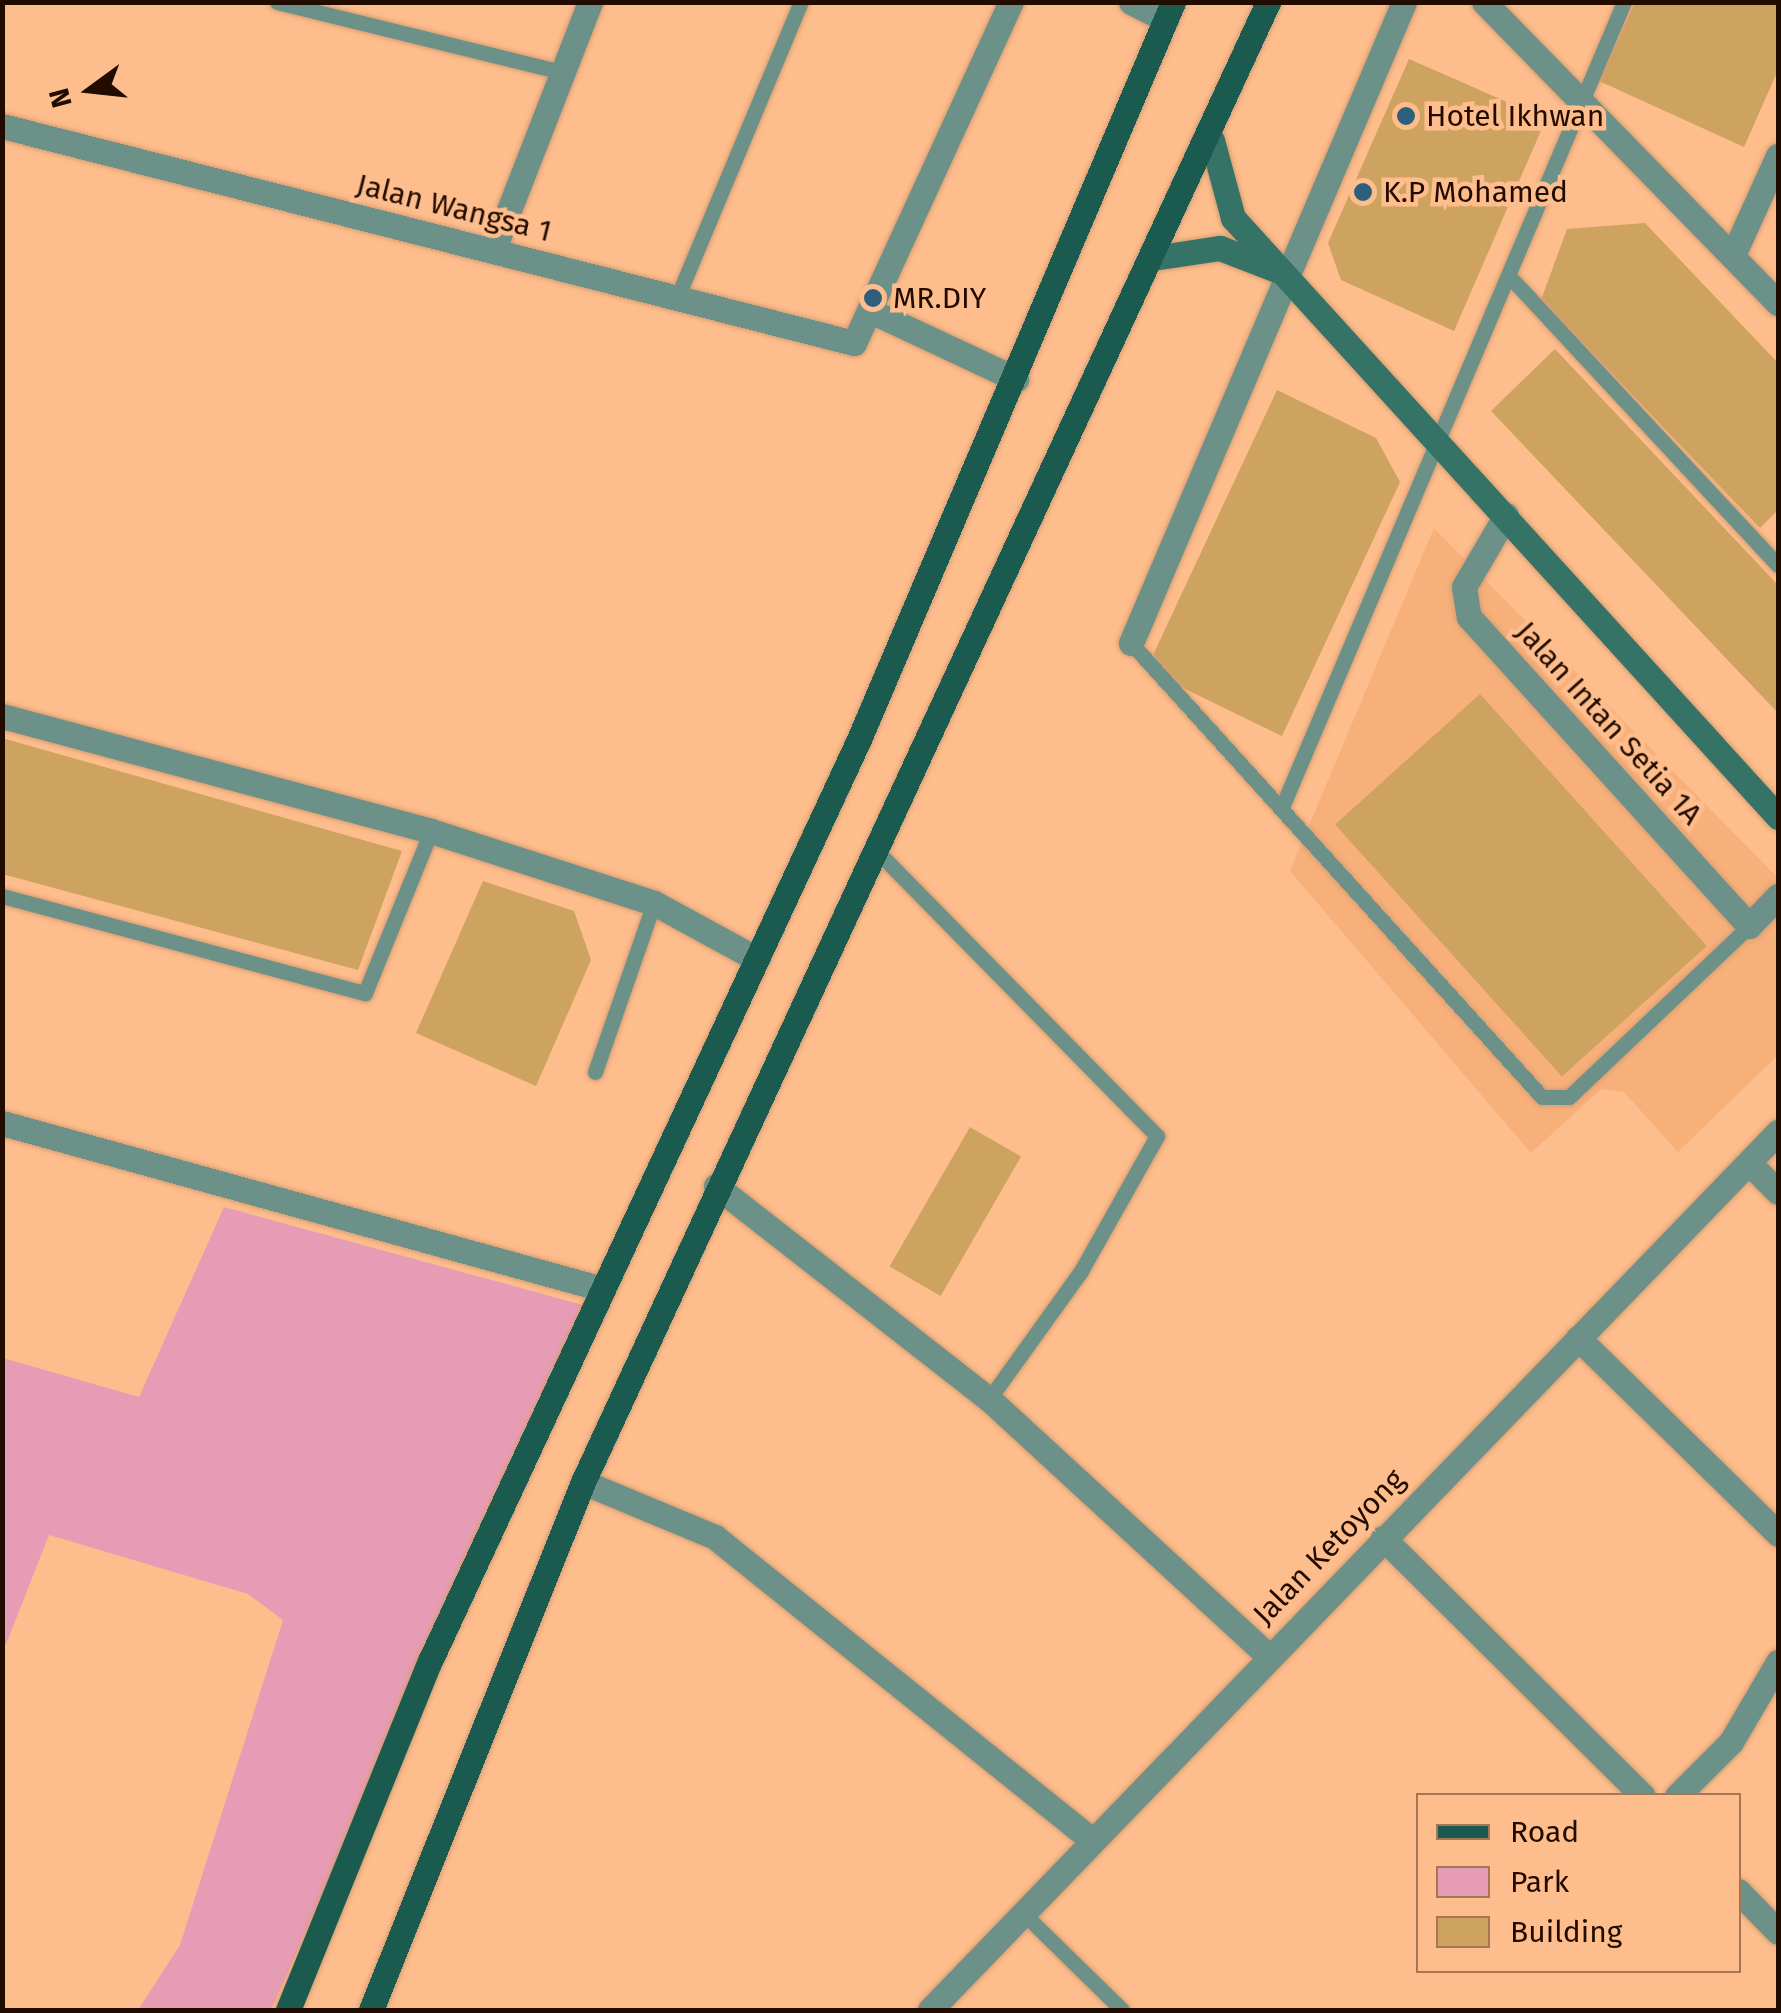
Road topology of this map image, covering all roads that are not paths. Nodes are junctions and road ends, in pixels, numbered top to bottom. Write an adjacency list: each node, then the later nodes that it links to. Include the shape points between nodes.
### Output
1 (278, 2): 11 (lane)
2 (590, 2): 11 (street)
3 (801, 2): 21 (lane)
4 (1011, 2): 23 (street)
5 (1131, 2): 10 (street)
6 (1268, 2): 14 (main road)
7 (1404, 2): 19 (street)
8 (1484, 2): 12 (street)
9 (1624, 2): 12 (lane)
10 (1169, 11): 24 (main road)
11 (561, 72): 16 (street)
12 (1584, 97): 17 (street); 20 (lane)
13 (2, 126): 16 (street, Jalan Wangsa 1)
14 (1212, 140): 18 (main road); 19 (street, via 1233,218)
15 (1778, 156): 17 (street)
16 (494, 251): 21 (street, Jalan Wangsa 1)
17 (1733, 255): 22 (street)
18 (1153, 258): 19 (street, via 1220,248); 33 (main road)
19 (1288, 275): 25 (street); 28 (street)
20 (1510, 277): 25 (lane); 27 (lane)
21 (677, 298): 23 (street, Jalan Wangsa 1, via 854,343)
22 (1778, 304)
23 (875, 312): 24 (street)
24 (1016, 379): 38 (main road)
25 (1440, 443): 26 (street); 30 (lane)
26 (1506, 516): 31 (street); 37 (street, Jalan Intan Setia 1A, via 1464,588 1469,617)
27 (1778, 566)
28 (1131, 643): 30 (lane)
29 (2, 716): 32 (street)
30 (1282, 808): 37 (lane, via 1542,1097 1569,1097)
31 (1778, 817)
32 (431, 831): 34 (lane, via 365,993); 36 (street)
33 (875, 849): 43 (main road); 47 (lane, via 1157,1136 1082,1271)
34 (2, 896)
35 (1778, 896): 37 (street)
36 (654, 903): 38 (street); 39 (lane)
37 (1749, 926)
38 (753, 957): 45 (main road)
39 (594, 1072)
40 (2, 1123): 45 (street)
41 (1778, 1132): 42 (street, Jalan Ketoyong)
42 (1748, 1163): 44 (street); 46 (street, Jalan Ketoyong)
43 (716, 1186): 47 (street); 48 (main road)
44 (1778, 1192)
45 (599, 1288): 59 (main road, via 430,1661)
46 (1578, 1338): 49 (street); 50 (street, Jalan Ketoyong)
47 (989, 1399): 51 (street)
48 (583, 1482): 55 (street, via 715,1537); 60 (main road)
49 (1778, 1534)
50 (1383, 1538): 51 (street, Jalan Ketoyong); 53 (street)
51 (1268, 1656): 55 (street, Jalan Ketoyong)
52 (1778, 1662): 54 (street, via 1731,1742)
53 (1640, 1793)
54 (1680, 1793)
55 (1090, 1839): 57 (street, Jalan Ketoyong)
56 (1741, 1895): 58 (street)
57 (1021, 1910): 61 (street, Jalan Ketoyong); 62 (lane)
58 (1778, 1932)
59 (288, 2010)
60 (371, 2010)
61 (930, 2010)
62 (1122, 2010)

